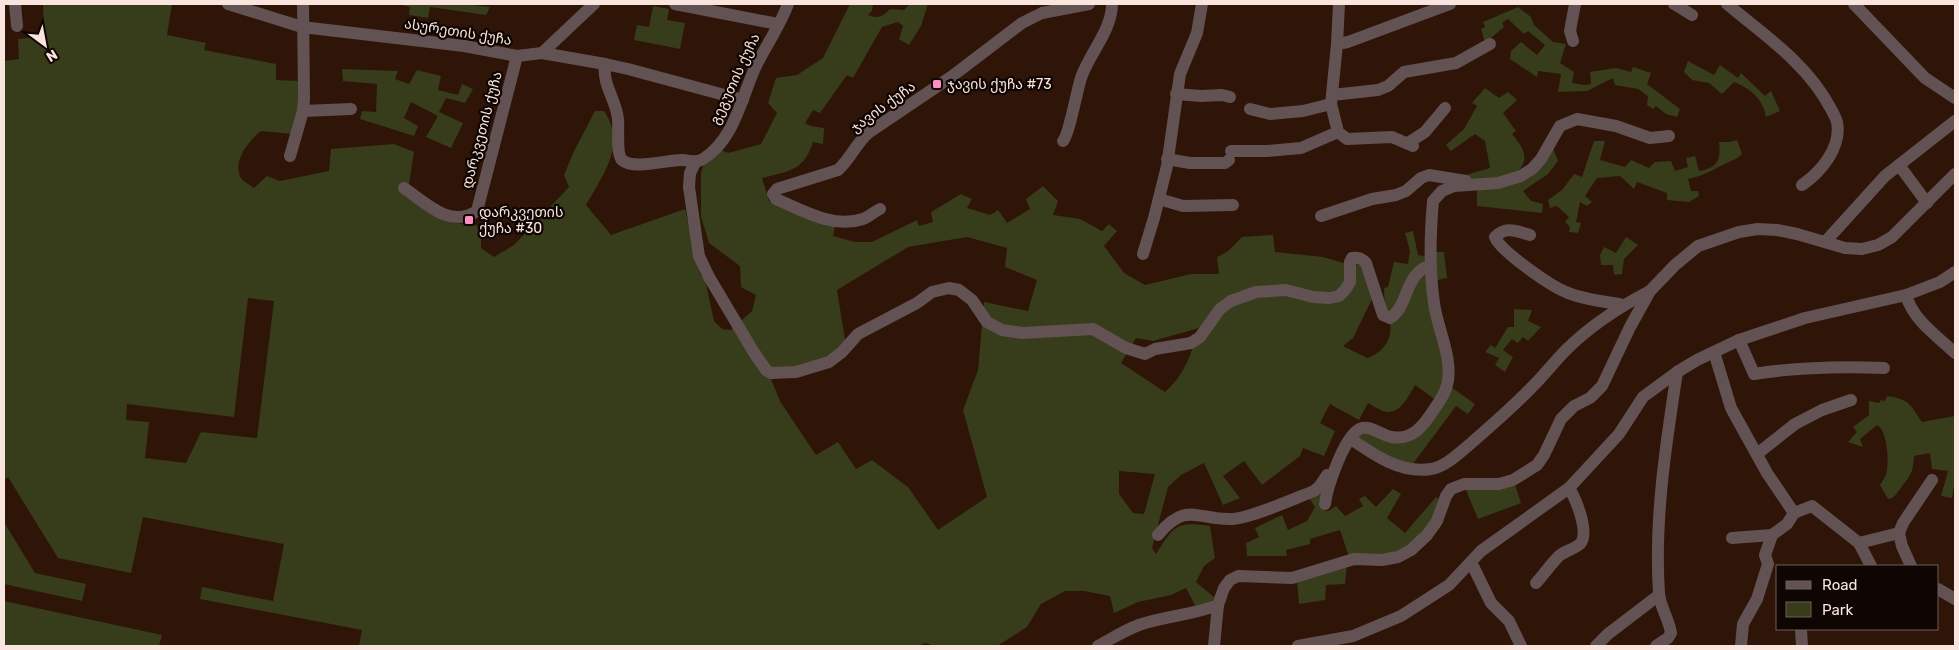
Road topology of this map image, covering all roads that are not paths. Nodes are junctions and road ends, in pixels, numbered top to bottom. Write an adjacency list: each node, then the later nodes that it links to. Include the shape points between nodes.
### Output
1 (15, 4): 19 (street)
2 (228, 4): 20 (street, ასურეთის ქუჩა)
3 (304, 4): 20 (street)
4 (594, 4): 24 (street)
5 (675, 4): 18 (street)
6 (788, 4): 18 (street, გეგუთის ქუჩა)
7 (1089, 4): 16 (street, ჯავის ქუჩა)
8 (1112, 4): 39 (street, via 1106,26 1081,76 1067,137)
9 (1202, 4): 27 (street)
10 (1338, 4): 22 (street)
11 (1450, 4): 22 (street)
12 (1576, 4): 21 (street, via 1570,31)
13 (1726, 4): 46 (street, via 1799,63 1826,99 1837,122 1837,142 1829,157 1819,171)
14 (1854, 4): 29 (street, via 1925,78)
15 (1678, 5): 17 (street)
16 (1039, 8): 51 (street, ჯავის ქუჩა, via 951,77 868,133 838,170 777,189 773,194 776,199 820,218 862,219)
17 (1692, 15)
18 (778, 24): 31 (street, გეგუთის ქუჩა)
19 (17, 26)
20 (302, 27): 25 (street, ასურეთის ქუჩა, via 464,46); 35 (street)
21 (1573, 41)
22 (1337, 44): 30 (street)
23 (1490, 44): 30 (street, via 1456,63 1404,72 1378,90)
24 (542, 53): 25 (street, ასურეთის ქუჩა); 26 (street, ასურეთის ქუჩა)
25 (517, 56): 47 (street, დარკვეთის ქუჩა, via 477,211 467,217 445,216)
26 (605, 64): 31 (street, ასურეთის ქუჩა); 42 (street, via 605,81 617,111 619,154 623,160 642,164 684,159)
27 (1176, 94): 28 (street); 41 (street)
28 (1230, 97)
29 (1955, 98)
30 (1331, 99): 33 (street, via 1303,112 1270,114); 37 (street)
31 (743, 100): 42 (street, გეგუთის ქუჩა, via 730,130 717,147)
32 (351, 108): 35 (street)
33 (1250, 108)
34 (1446, 108): 37 (street, via 1410,145 1392,137 1347,139)
35 (303, 111): 40 (street)
36 (1955, 121): 43 (street)
37 (1338, 132): 41 (street, via 1301,148 1230,156 1225,163)
38 (1670, 136): 45 (street, via 1650,138 1616,126 1577,120 1560,126 1548,150 1532,169 1509,181)
39 (1063, 141)
40 (290, 156)
41 (1167, 159): 48 (street)
42 (695, 163): 56 (street, via 689,187 699,256 753,351 770,373 796,372 829,362 858,334 932,292 949,288 960,290 972,300 987,322 1002,330 1022,334 1094,329 1126,348 1145,354 1155,349 1191,343 1231,301 1256,292 1286,290 1330,298 1339,296 1350,282 1350,262 1356,257 1366,263 1382,316 1390,318 1397,311 1414,276 1424,268)
43 (1899, 165): 49 (street); 54 (street, via 1876,185)
44 (1955, 174): 49 (street)
45 (1476, 183): 52 (street, via 1429,175 1401,193); 56 (street, via 1442,191 1433,201)
46 (1802, 185)
47 (404, 188)
48 (1159, 199): 50 (street, via 1183,206); 55 (street)
49 (1927, 203): 54 (street, via 1892,237 1878,245 1862,249 1845,248)
50 (1233, 205)
51 (880, 209)
52 (1321, 216)
53 (1530, 235): 60 (street, via 1505,230 1495,238 1510,254 1564,292)
54 (1826, 241): 58 (street, via 1777,230 1739,232 1698,246)
55 (1143, 254)
56 (1430, 268): 67 (street, via 1434,306 1448,367 1447,385 1442,397 1424,425 1410,436 1390,437 1361,428)
57 (1955, 272): 59 (street, via 1940,282)
58 (1650, 291): 60 (street); 87 (street, via 1602,386 1562,419 1544,455 1528,472 1498,484 1464,484 1451,489 1427,535 1398,557 1354,559 1292,578 1238,576 1224,588)
59 (1906, 294): 61 (street, via 1806,318); 63 (street, via 1914,315)
60 (1623, 305): 67 (street, via 1590,328 1496,422 1445,464 1431,469 1395,464 1382,460)
61 (1739, 340): 62 (street); 64 (street, via 1754,374 1811,367)
62 (1714, 352): 65 (street); 68 (street, via 1731,408)
63 (1955, 353)
64 (1884, 368)
65 (1677, 372): 71 (street, via 1643,397 1619,434); 85 (street, via 1665,453)
66 (1851, 400): 68 (street, via 1796,424)
67 (1351, 440): 69 (street)
68 (1757, 454): 73 (street)
69 (1336, 464): 72 (street); 75 (street, via 1314,491 1232,519 1191,514 1178,517)
70 (1932, 480): 74 (street)
71 (1569, 488): 79 (street, via 1481,551); 83 (street, via 1578,503 1582,541 1558,557)
72 (1325, 504)
73 (1794, 513): 76 (street, via 1787,524); 78 (street, via 1812,506)
74 (1899, 533): 78 (street); 81 (street)
75 (1158, 535)
76 (1772, 535): 77 (street); 82 (street, via 1765,555)
77 (1732, 538)
78 (1859, 543): 80 (street)
79 (1471, 562): 91 (street, via 1449,585 1401,616 1353,636); 92 (street, via 1491,603 1509,621)
80 (1870, 565)
81 (1911, 565)
82 (1773, 567): 95 (street, via 1743,624)
83 (1536, 583)
84 (1939, 590): 86 (street)
85 (1659, 595): 93 (street); 94 (street, via 1671,633)
86 (1955, 599)
87 (1218, 604): 89 (street, via 1141,624); 90 (street)
88 (1801, 630): 96 (street)
89 (1098, 646)
90 (1214, 646)
91 (1298, 646)
92 (1521, 646)
93 (1596, 646)
94 (1656, 646)
95 (1741, 646)
96 (1802, 646)

